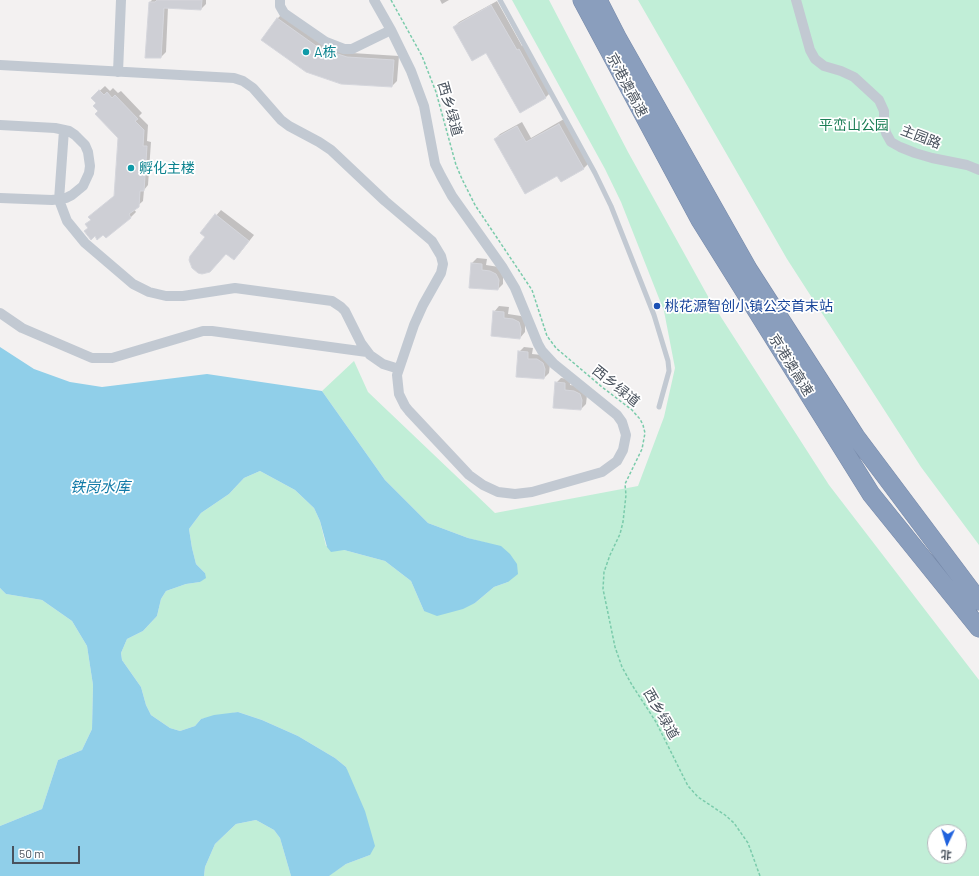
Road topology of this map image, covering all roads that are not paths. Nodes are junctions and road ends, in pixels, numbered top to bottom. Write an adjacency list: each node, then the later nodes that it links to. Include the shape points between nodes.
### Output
1 (121, 0): 10 (street)
2 (280, 0): 8 (street, via 284,13 326,42 344,49 352,50)
3 (374, 0): 8 (street)
4 (500, 0): 19 (lane, via 596,173 651,308 668,360 668,371)
5 (582, 0): 21 (highway, 京港澳高速, via 700,220 871,494)
6 (598, 0): 20 (highway, 京港澳高速, via 748,269 856,437)
7 (796, 0): 13 (street, 主园路, via 812,54 824,66 854,77 879,100 884,111 886,133 891,142 919,154)
8 (391, 30): 18 (street, via 411,70 424,106 435,164 452,196 512,283 542,351 622,422 626,435 623,450 612,465 596,474 524,493 490,489 469,475 405,406 397,382)
9 (0, 65): 10 (street)
10 (118, 72): 18 (street, via 234,78 243,81 253,88 281,120 331,150 432,241 441,256 441,273 422,305)
11 (0, 125): 12 (street)
12 (64, 130): 15 (street); 15 (street, via 75,135 85,145 90,166 83,186 72,195)
13 (979, 170)
14 (0, 198): 15 (street)
15 (59, 200): 17 (street, via 67,221 79,236 126,279 141,288 157,294 175,296 235,288 332,301 345,311)
16 (0, 313): 17 (street, via 22,328 92,358 112,358 203,331)
17 (367, 352): 18 (street, via 383,364)
18 (399, 369)
19 (659, 406)
20 (979, 601)
21 (979, 628)

